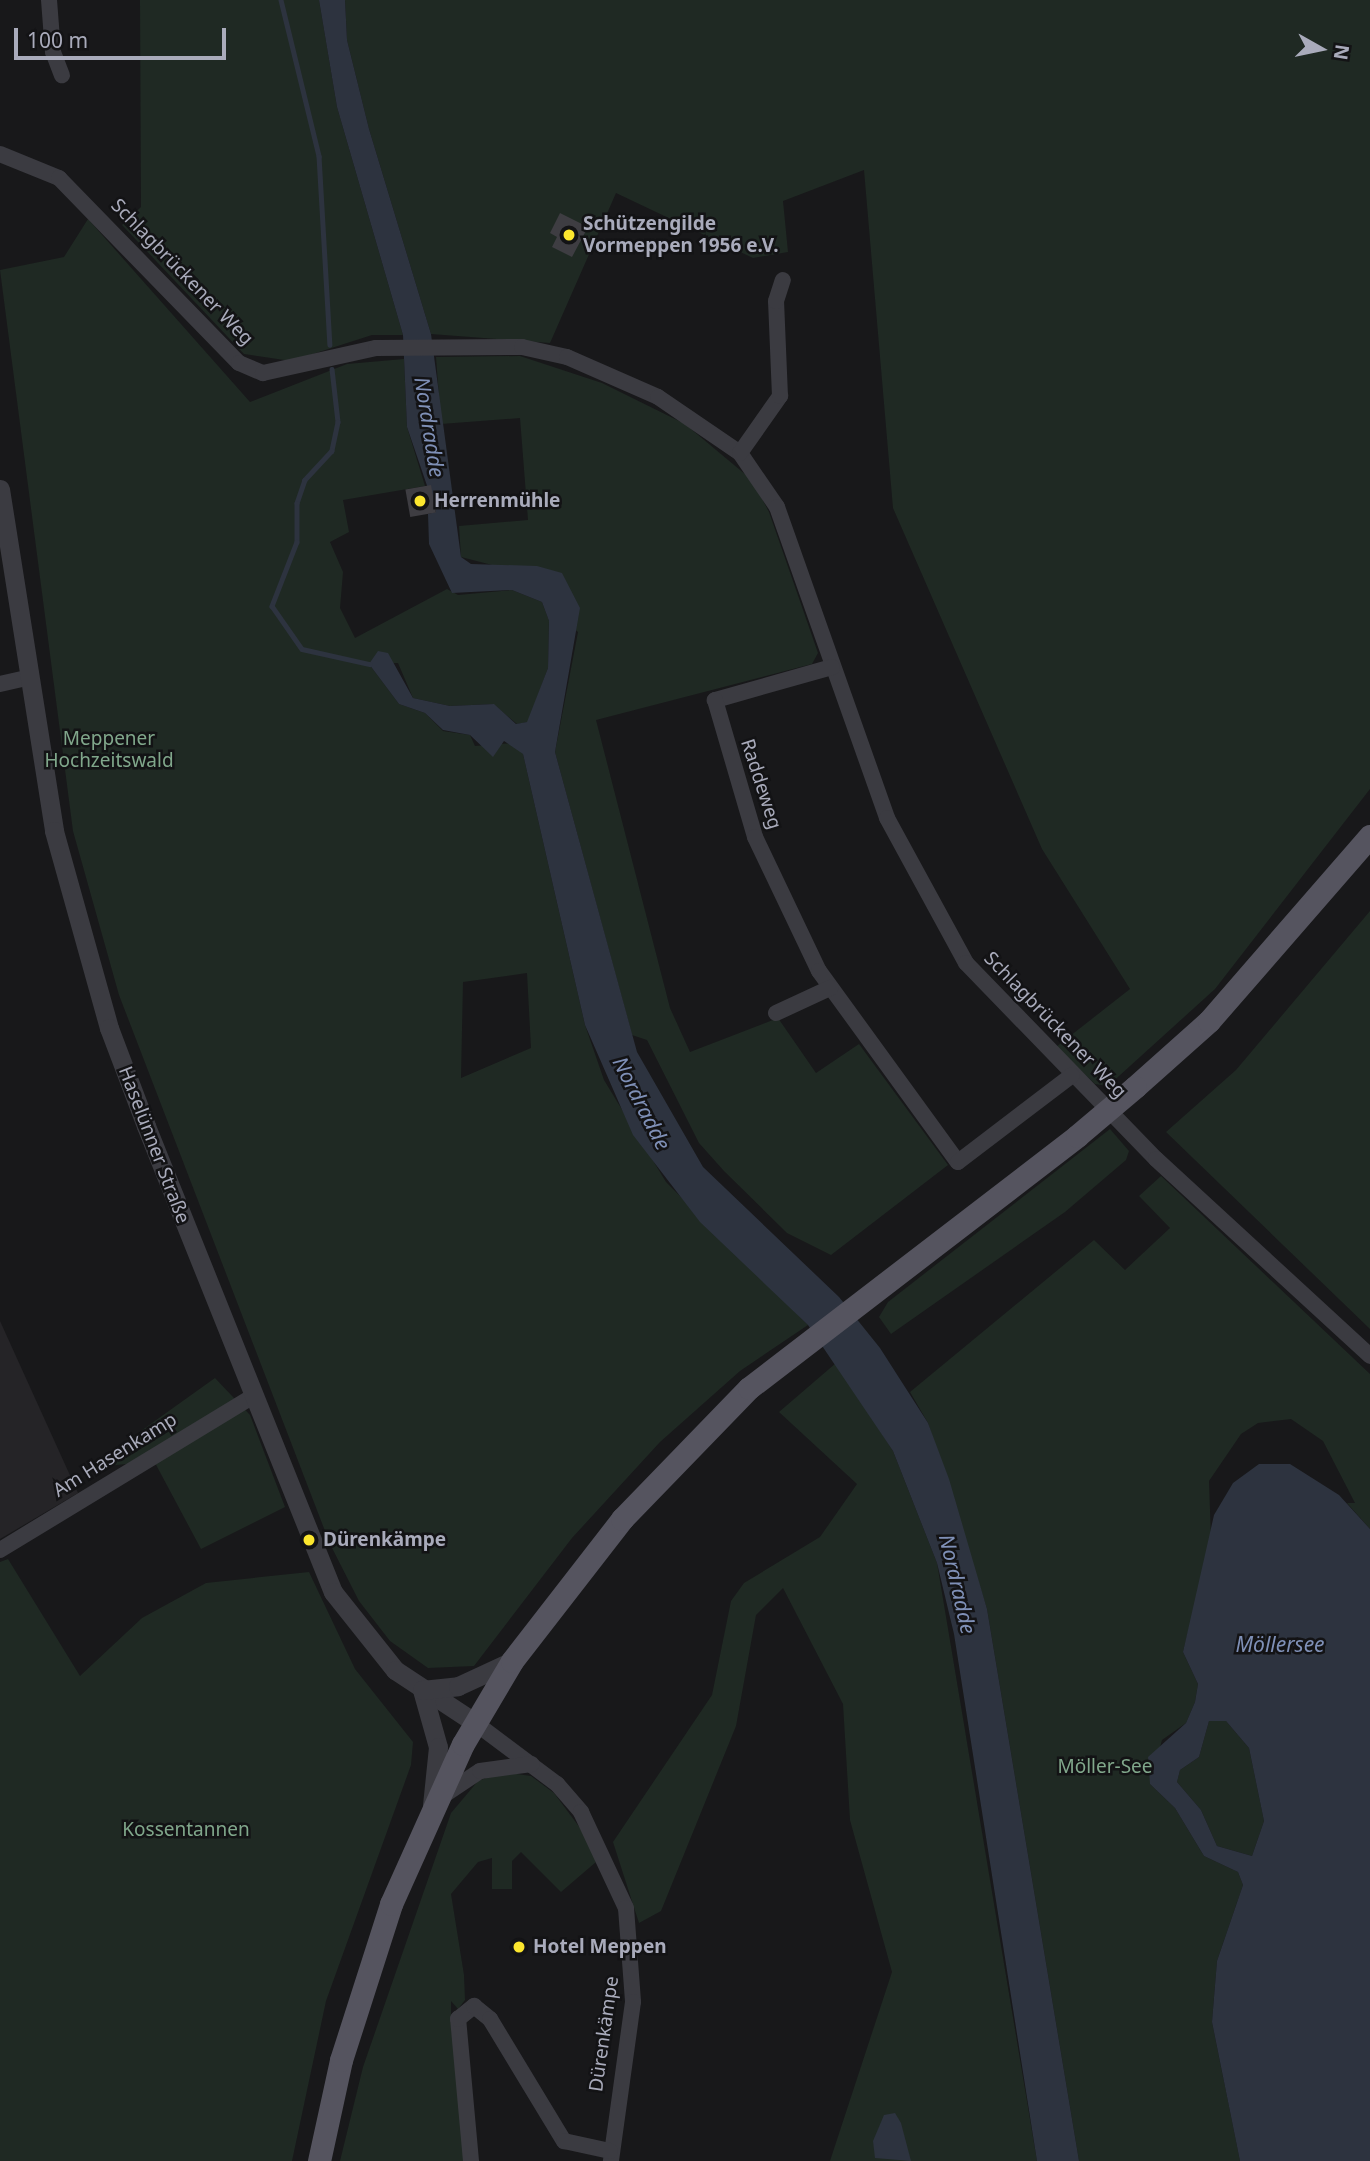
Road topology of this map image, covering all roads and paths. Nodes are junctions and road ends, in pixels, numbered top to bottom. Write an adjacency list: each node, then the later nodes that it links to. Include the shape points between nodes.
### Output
1 (49, 0): 2 (street, via 53,51)
2 (62, 75)
3 (0, 154): 5 (street, Schlagbrückener Weg, via 59,178 239,363 263,373 376,348 522,347 567,356 658,397)
4 (783, 280): 5 (street, via 776,302 780,396)
5 (740, 453): 7 (street, Schlagbrückener Weg, via 777,507)
6 (0, 489): 8 (street, Haselünner Straße)
7 (832, 667): 11 (street, Raddeweg, via 715,700 755,837); 13 (street, Schlagbrückener Weg, via 887,818 942,928 989,989)
8 (26, 678): 9 (street); 15 (street, Haselünner Straße, via 54,831 109,1028)
9 (0, 684)
10 (1370, 836): 17 (main road, bridge, via 1218,1011 1135,1087 788,1359 695,1438 587,1560)
11 (830, 988): 12 (street); 13 (street, Raddeweg, via 958,1162)
12 (776, 1013)
13 (1072, 1075): 14 (street, Schlagbrückener Weg)
14 (1370, 1356)
15 (253, 1396): 16 (street, Am Hasenkamp); 18 (street, Haselünner Straße, via 332,1591 365,1638)
16 (0, 1550)
17 (512, 1661): 18 (street, via 476,1681); 19 (main road)
18 (422, 1690): 19 (street, Haselünner Straße); 21 (street, via 438,1747)
19 (474, 1722): 20 (street, Dürenkämpe); 21 (main road)
20 (531, 1764): 21 (street, via 480,1772); 22 (street, Dürenkämpe, via 581,1812 626,1909 633,2002)
21 (434, 1804): 23 (main road, via 364,1979)
22 (610, 2156): 24 (street, via 564,2141 490,2019 474,2006 458,2019)
23 (319, 2161)
24 (471, 2161)

